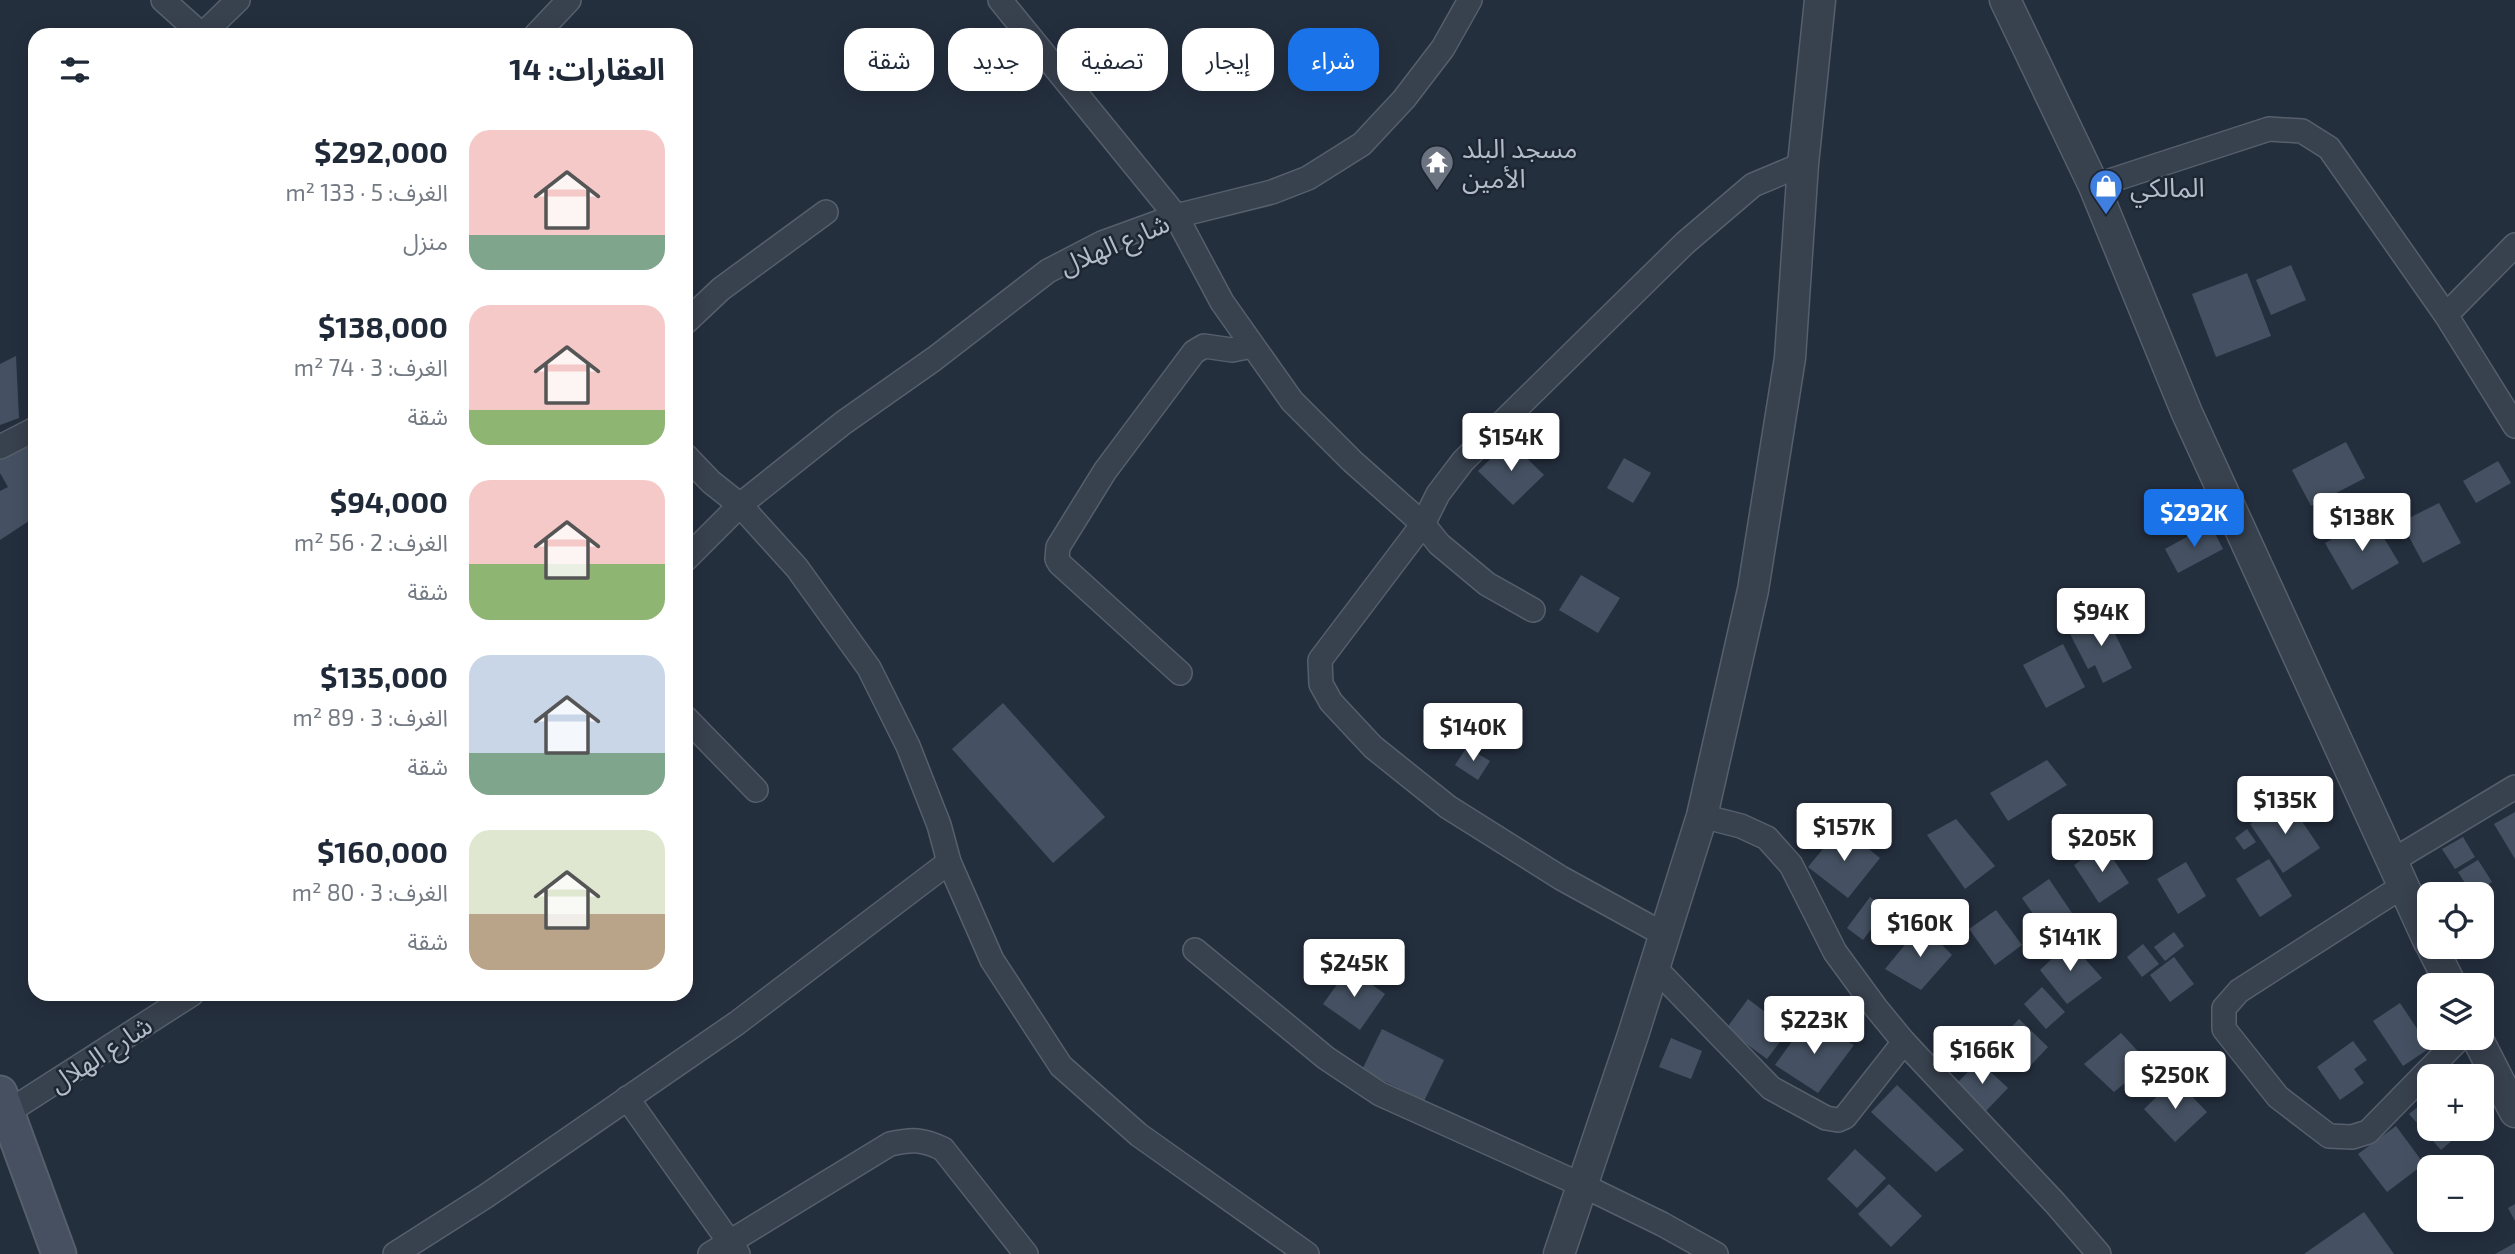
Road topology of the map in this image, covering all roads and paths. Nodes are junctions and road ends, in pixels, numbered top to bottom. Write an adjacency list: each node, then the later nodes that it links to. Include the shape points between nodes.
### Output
1 (163, 0): 8 (street)
2 (238, 0): 9 (street)
3 (569, 0): 10 (street)
4 (1000, 0): 14 (street)
5 (1470, 0): 14 (street, شارع الهلال, via 1443,48 1362,144 1308,178 1272,192)
6 (1820, 0): 11 (street)
7 (2005, 0): 12 (street)
8 (194, 28)
9 (209, 28)
10 (543, 28)
11 (1802, 164): 24 (street, via 1753,185 1685,243 1463,461); 31 (street, via 1788,372 1754,590)
12 (2094, 186): 17 (street, via 2269,129 2302,131 2329,148); 33 (street, via 2187,413)
13 (826, 212): 16 (street, via 721,289)
14 (1176, 216): 18 (street, via 1222,302); 23 (street, شارع الهلال, via 1102,243 1048,271)
15 (2515, 246): 17 (street)
16 (693, 315)
17 (2446, 315): 19 (street)
18 (1252, 346): 24 (street, via 1292,401); 27 (street, via 1232,350 1204,346 1194,352 1105,471 1058,547 1060,564)
19 (2515, 426)
20 (28, 433): 21 (street)
21 (0, 447)
22 (693, 463): 23 (street)
23 (740, 505): 25 (street, شارع الهلال); 32 (street, via 797,568 869,668 908,746)
24 (1423, 524): 26 (street, via 1439,544 1487,584); 35 (street, via 1320,660 1321,684 1331,702 1373,747 1448,807 1561,878)
25 (693, 552)
26 (1533, 610)
27 (1180, 673)
28 (693, 725): 30 (street)
29 (2515, 787): 33 (street)
30 (756, 790)
31 (1702, 816): 35 (street); 39 (street, via 1767,838 1791,865 1835,952)
32 (949, 862): 42 (street, via 737,1023); 51 (street, via 992,960 1061,1066 1139,1135)
33 (2398, 873): 34 (street); 40 (street, via 2239,990 2224,1008 2224,1029 2277,1097 2329,1136 2368,1132)
34 (2417, 915)
35 (1665, 935): 37 (street)
36 (1195, 950): 45 (street, via 1325,1058 1380,1094)
37 (1655, 968): 39 (street, via 1771,1088 1826,1118 1838,1121 1845,1117); 45 (street)
38 (180, 1001): 43 (street, شارع الهلال)
39 (1904, 1042): 54 (street)
40 (2448, 1050)
41 (2483, 1050): 44 (street)
42 (627, 1097): 46 (street); 48 (street)
43 (4, 1103): 47 (main road)
44 (2515, 1112)
45 (1584, 1186): 52 (street); 53 (street)
46 (734, 1247): 49 (street); 50 (street, via 890,1144 908,1140 926,1141 943,1149)
47 (59, 1254)
48 (395, 1254)
49 (710, 1254)
50 (1026, 1254)
51 (1307, 1254)
52 (1559, 1254)
53 (1716, 1254)
54 (2099, 1254)

